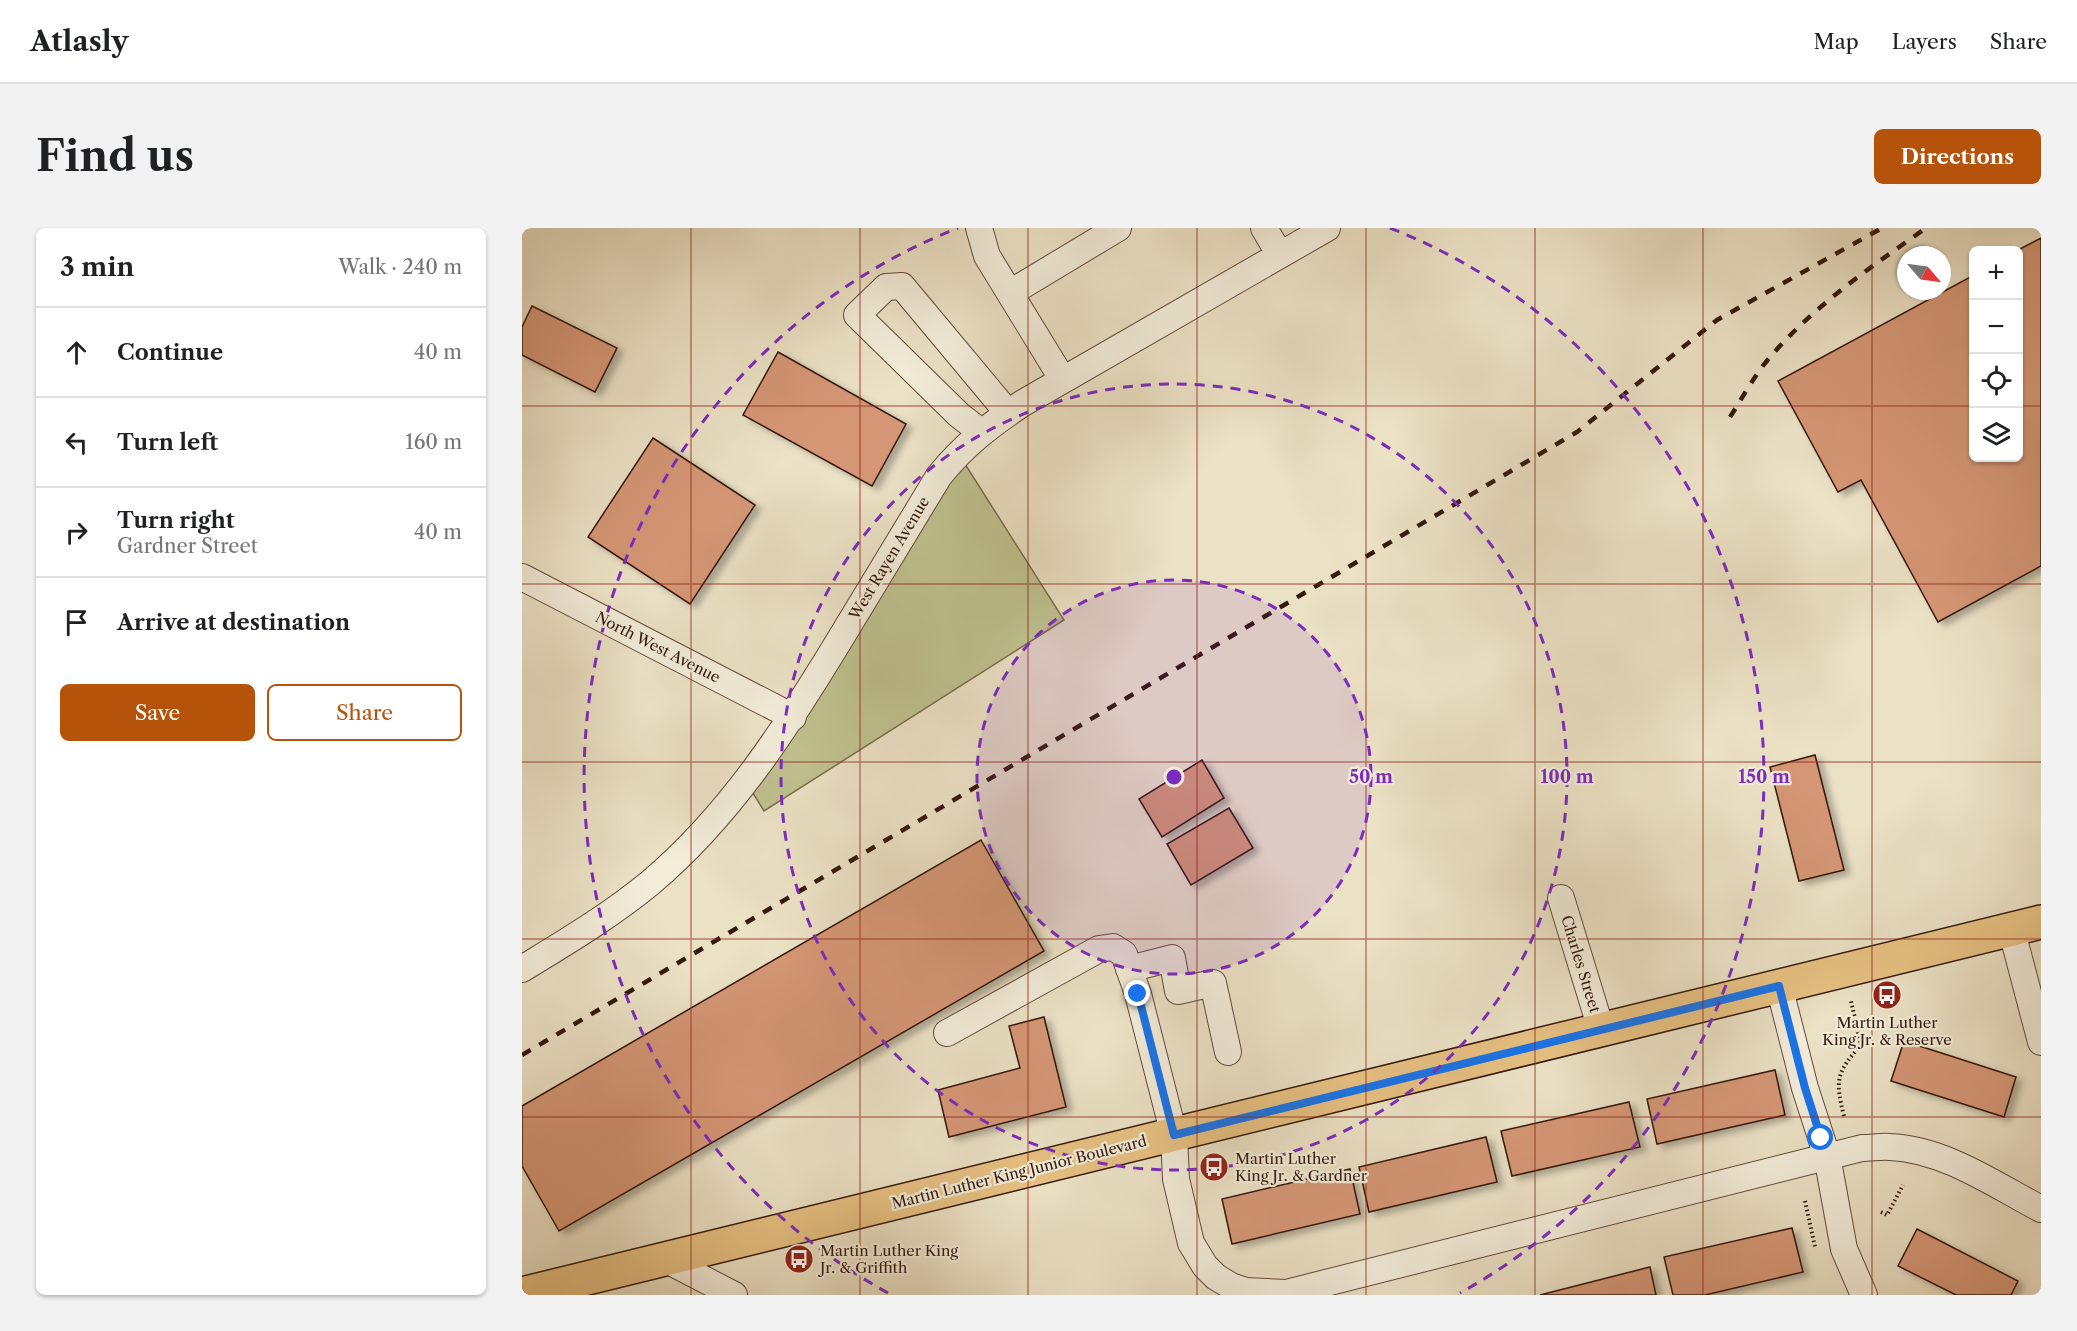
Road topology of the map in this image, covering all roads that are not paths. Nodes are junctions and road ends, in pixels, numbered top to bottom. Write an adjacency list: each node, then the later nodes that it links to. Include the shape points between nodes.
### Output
1 (979, 228): 6 (street, via 987,256)
2 (1118, 228): 6 (street)
3 (1264, 228): 5 (street)
4 (1327, 228): 5 (street, West Rayen Avenue)
5 (1281, 255): 7 (street, West Rayen Avenue)
6 (1010, 293): 7 (street)
7 (1062, 380): 8 (street, West Rayen Avenue)
8 (1008, 413): 9 (street, West Rayen Avenue); 9 (street, via 902,286 886,287 857,315)
9 (981, 432): 11 (street, West Rayen Avenue, via 939,476)
10 (522, 577): 11 (street, North West Avenue)
11 (793, 717): 14 (street, West Rayen Avenue, via 739,790 651,882)
12 (1561, 898): 17 (street, Charles Street)
13 (2026, 925): 16 (main road, Martin Luther King Junior Boulevard); 19 (street)
14 (522, 969)
15 (1129, 969): 18 (street, via 1124,954 1113,946 1099,949); 20 (street, via 1172,958 1178,991 1213,983); 21 (street)
16 (1779, 986): 17 (main road, Martin Luther King Junior Boulevard); 22 (street)
17 (1601, 1029): 21 (main road, Martin Luther King Junior Boulevard)
18 (947, 1033)
19 (2041, 1042)
20 (1228, 1052)
21 (1174, 1135): 22 (street, via 1176,1179 1191,1243 1204,1266 1231,1286 1266,1293 1286,1293); 24 (main road, Martin Luther King Junior Boulevard)
22 (1827, 1156): 23 (street, via 1891,1146 1926,1153 1964,1168); 27 (street, via 1844,1249)
23 (2041, 1209)
24 (665, 1259): 25 (main road, Martin Luther King Junior Boulevard); 26 (street)
25 (522, 1294)
26 (734, 1295)
27 (1864, 1295)

